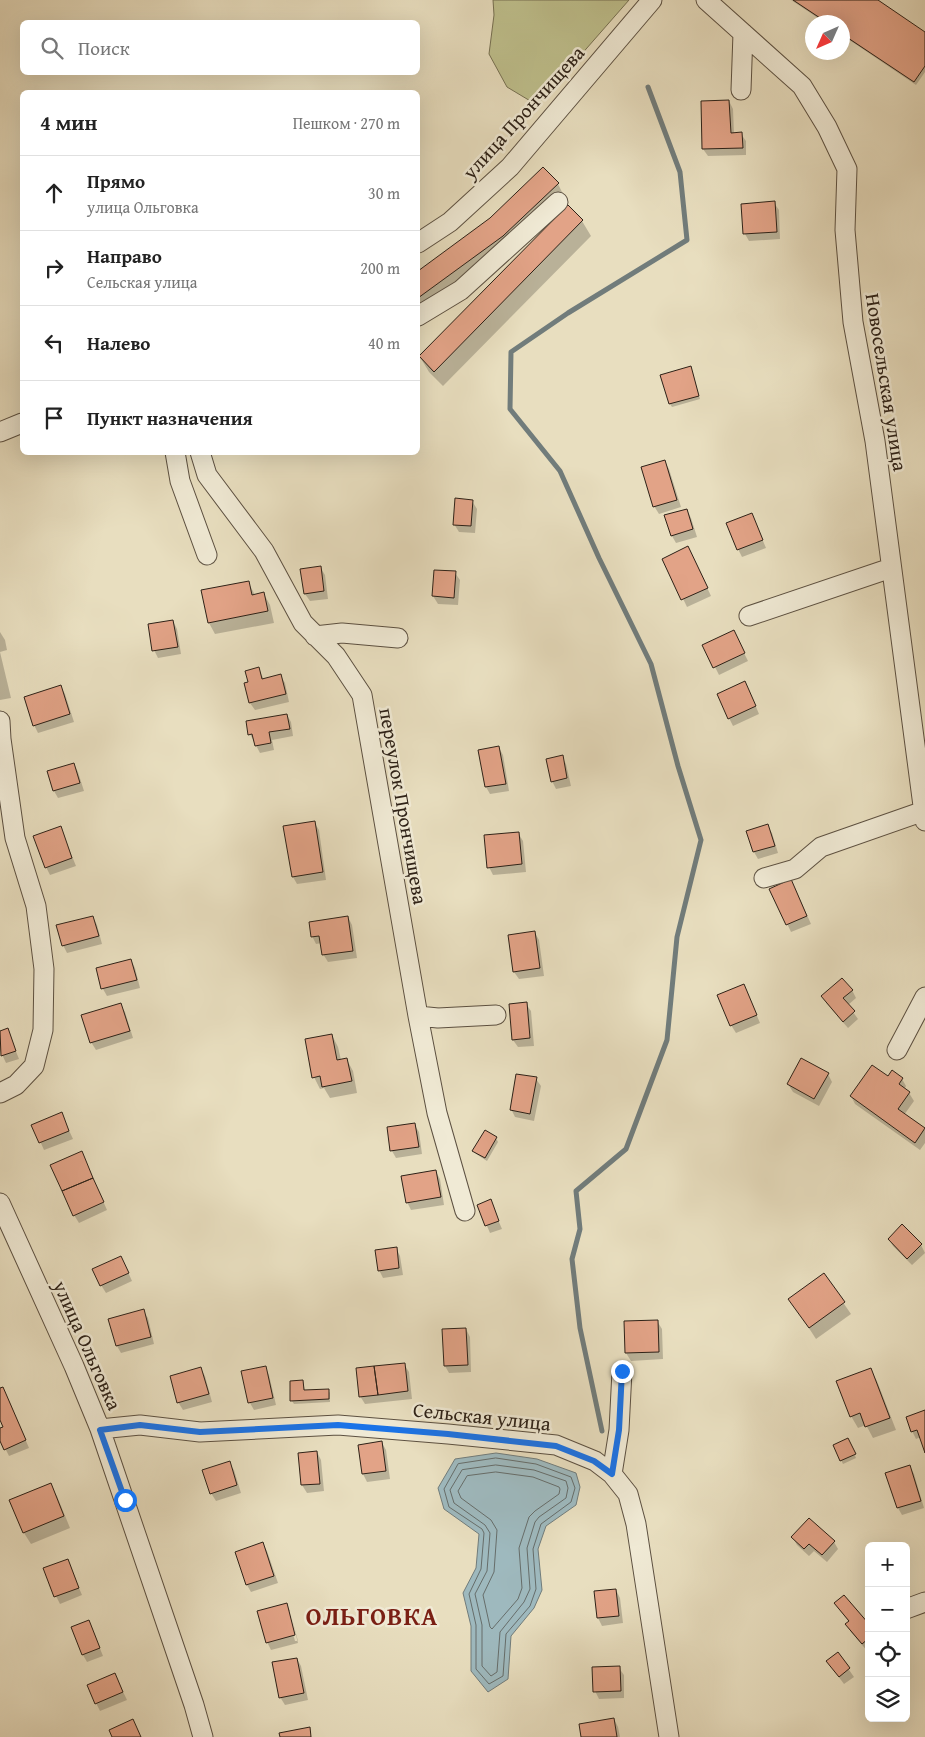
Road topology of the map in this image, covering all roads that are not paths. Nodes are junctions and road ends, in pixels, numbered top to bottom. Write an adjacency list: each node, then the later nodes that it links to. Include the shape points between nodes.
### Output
1 (652, 0): 6 (street, улица Прончищева, via 510,167 450,222)
2 (706, 0): 3 (street, Новосельская улица)
3 (743, 33): 4 (street); 13 (street, Новосельская улица, via 802,86 827,126 846,169 845,230 853,322 875,441)
4 (741, 90)
5 (558, 202): 7 (street, via 461,290)
6 (420, 242)
7 (420, 315)
8 (20, 424): 9 (street)
9 (0, 432)
10 (175, 455): 12 (street, via 180,481)
11 (201, 455): 15 (street, переулок Прончищева, via 206,475 264,551 302,623)
12 (207, 555)
13 (892, 568): 14 (street); 18 (street, Новосельская улица)
14 (749, 616)
15 (315, 636): 16 (street, via 342,634); 23 (street, переулок Прончищева, via 336,656 362,695)
16 (398, 638)
17 (0, 721): 19 (street)
18 (924, 816): 20 (street, via 821,847 795,869)
19 (7, 842): 25 (street, via 36,906 44,969 43,1030 34,1066 16,1085)
20 (764, 878)
21 (925, 997): 24 (street)
22 (496, 1015): 23 (street)
23 (418, 1016): 27 (street, переулок Прончищева, via 438,1113)
24 (897, 1050)
25 (0, 1093)
26 (0, 1203): 29 (street, улица Ольговка)
27 (465, 1211)
28 (622, 1371): 30 (street, via 619,1430)
29 (100, 1430): 30 (street, Сельская улица, via 140,1425 200,1432 338,1425 448,1434 556,1446 594,1461); 33 (street, улица Ольговка)
30 (612, 1474): 34 (street, Сельская улица, via 628,1494 636,1524)
31 (925, 1602): 32 (street)
32 (910, 1608)
33 (203, 1737)
34 (669, 1737)

